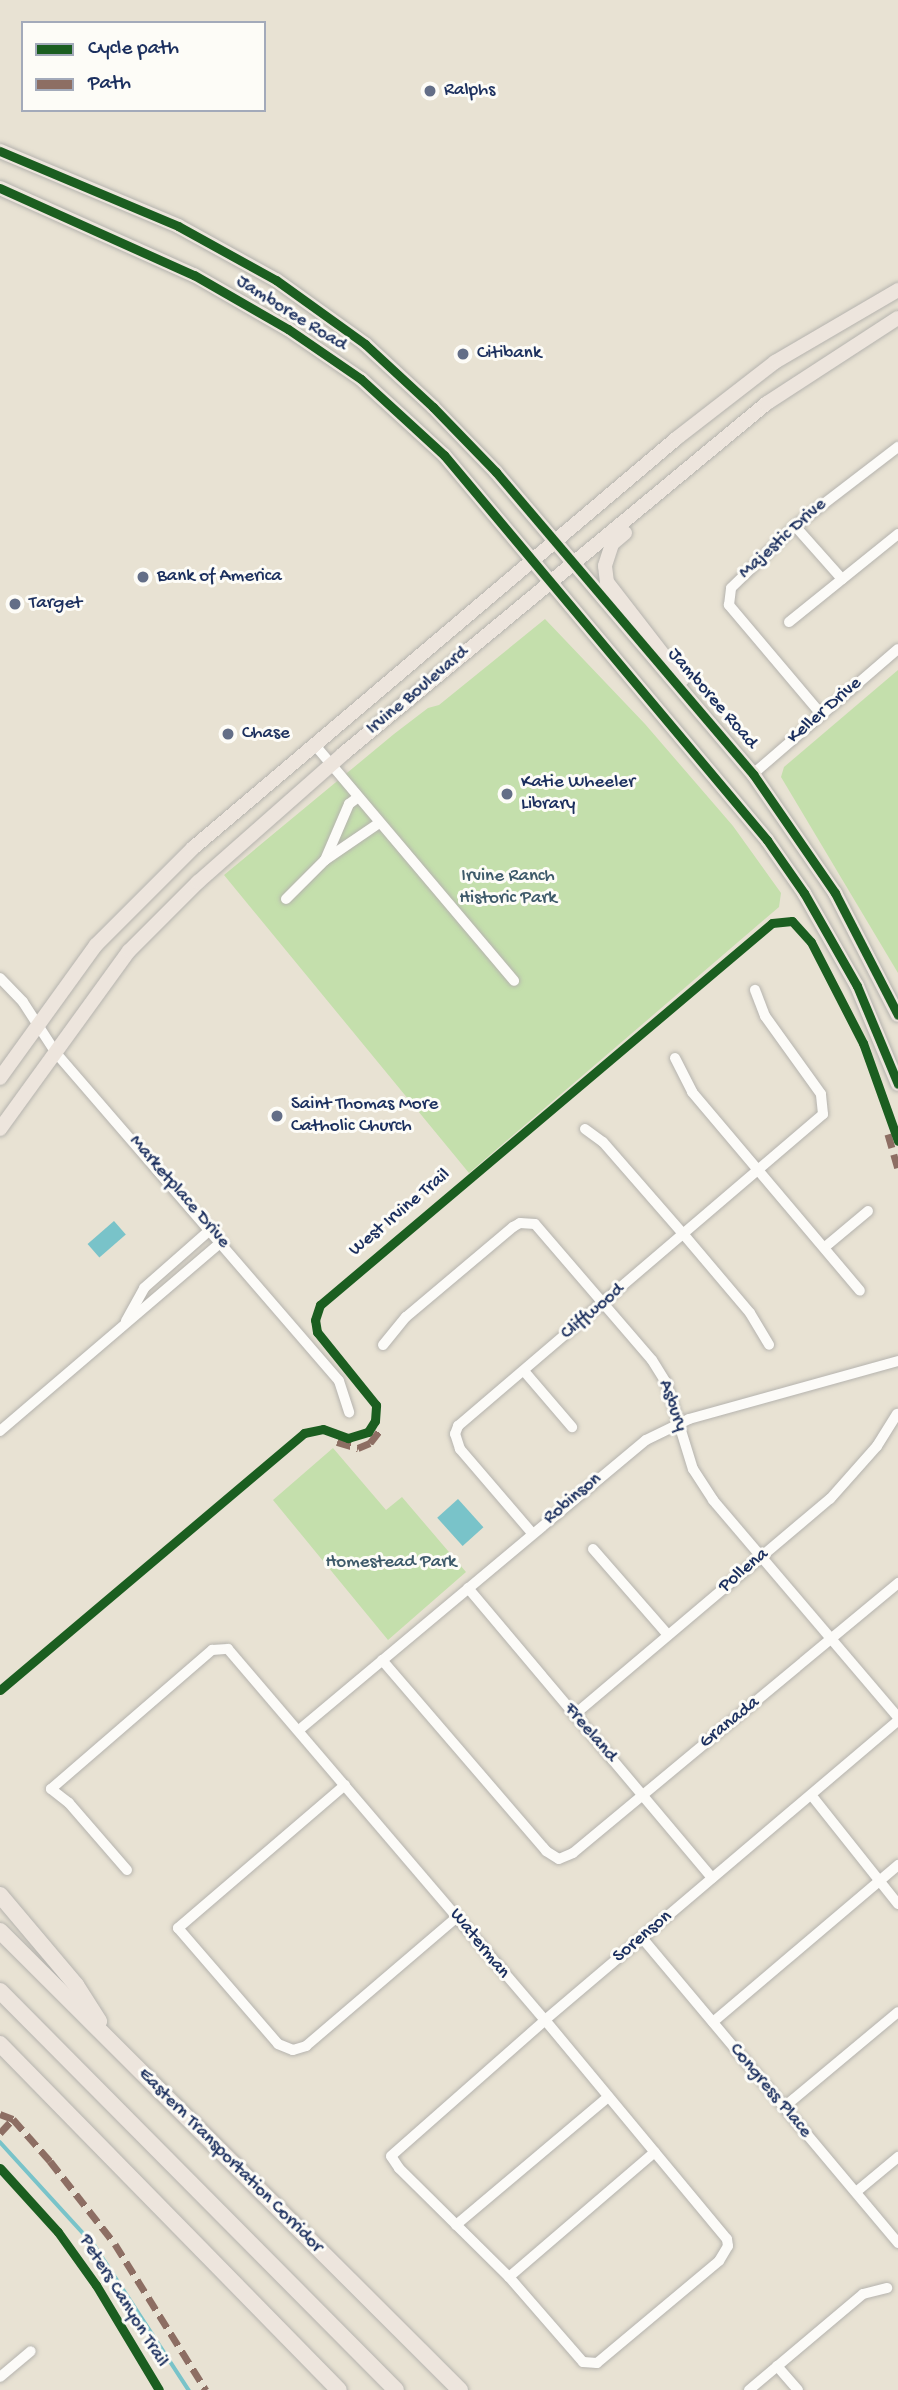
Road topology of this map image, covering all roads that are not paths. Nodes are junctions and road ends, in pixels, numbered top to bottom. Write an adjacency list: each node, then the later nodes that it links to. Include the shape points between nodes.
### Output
1 (0, 151): 9 (main road, Jamboree Road, via 178,226 321,310 433,407)
2 (0, 188): 10 (main road, Jamboree Road, via 194,275 288,329 361,379 444,455)
3 (898, 290): 9 (main road, Irvine Boulevard, via 775,362)
4 (898, 318): 6 (main road, Irvine Boulevard, via 829,359)
5 (898, 447): 7 (street, Majestic Drive)
6 (701, 458): 11 (main road, Irvine Boulevard); 16 (main road, via 612,544 605,566 607,582 679,674)
7 (794, 526): 12 (street); 17 (street, Majestic Drive, via 739,578 731,588 729,605)
8 (898, 534): 12 (street)
9 (554, 540): 10 (main road, Irvine Boulevard); 11 (main road, Jamboree Road)
10 (530, 561): 13 (main road, Jamboree Road); 18 (main road, Irvine Boulevard)
11 (574, 563): 13 (main road, Irvine Boulevard); 16 (main road, Jamboree Road)
12 (842, 579): 14 (street)
13 (549, 583): 19 (main road, Irvine Boulevard); 33 (main road, Jamboree Road, via 729,791 804,893 857,986)
14 (789, 622)
15 (898, 649): 17 (street, Keller Drive)
16 (690, 700): 20 (main road, Jamboree Road)
17 (821, 713): 20 (street, Keller Drive)
18 (314, 744): 19 (street); 29 (main road, Irvine Boulevard, via 193,848 112,928)
19 (330, 765): 21 (street); 30 (main road, Irvine Boulevard, via 129,951)
20 (754, 774): 28 (main road, Jamboree Road, via 835,893)
21 (357, 798): 22 (street); 23 (street, via 349,804)
22 (379, 824): 23 (street); 26 (street)
23 (325, 860): 24 (street)
24 (286, 899)
25 (0, 978): 29 (street, Marketplace Drive)
26 (514, 981)
27 (755, 990): 36 (street, Cliffwood, via 765,1016 821,1094 825,1107 820,1120)
28 (898, 1015)
29 (38, 1024): 30 (street, Marketplace Drive); 32 (main road, Irvine Boulevard)
30 (56, 1053): 34 (main road, Irvine Boulevard); 38 (street, Marketplace Drive)
31 (674, 1058): 36 (street, via 692,1092)
32 (0, 1078)
33 (898, 1084)
34 (0, 1129)
35 (586, 1129): 39 (street, via 603,1142)
36 (759, 1171): 39 (street, Cliffwood); 41 (street)
37 (868, 1211): 41 (street)
38 (211, 1229): 40 (street, Marketplace Drive); 44 (street, via 144,1288)
39 (685, 1236): 43 (street, Cliffwood); 46 (street, via 750,1314)
40 (221, 1242): 44 (street); 49 (street, Marketplace Drive, via 339,1381)
41 (825, 1248): 42 (street)
42 (860, 1291)
43 (603, 1302): 45 (street, Asbury, via 535,1224 520,1223 406,1317); 48 (street, Cliffwood); 51 (street, Asbury, via 666,1382)
44 (123, 1327): 53 (street)
45 (383, 1345)
46 (769, 1345)
47 (898, 1362): 51 (street, Robinson)
48 (524, 1371): 52 (street); 54 (street, Cliffwood, via 464,1421 455,1434 460,1449)
49 (349, 1412)
50 (897, 1414): 56 (street, Pollena, via 856,1472)
51 (678, 1424): 54 (street, Robinson, via 629,1452); 56 (street, Asbury, via 701,1483)
52 (572, 1427)
53 (0, 1431)
54 (531, 1534): 58 (street, Robinson)
55 (593, 1549): 59 (street)
56 (761, 1557): 59 (street, Pollena); 60 (street, Asbury)
57 (898, 1583): 60 (street, Granada)
58 (468, 1588): 61 (street, Robinson); 62 (street, Freeland)
59 (668, 1635): 62 (street, Pollena)
60 (831, 1640): 63 (street, Asbury); 66 (street, Granada)
61 (382, 1660): 64 (street, Robinson); 66 (street, Granada, via 546,1851 559,1859 573,1853)
62 (575, 1715): 66 (street, Freeland)
63 (898, 1719): 67 (street, Sorenson)
64 (299, 1730): 65 (street, Waterman); 69 (street, Waterman, via 223,1647 212,1650 51,1789)
65 (345, 1785): 74 (street, Waterman); 74 (street, via 178,1928 278,2044 293,2050 306,2046)
66 (642, 1795): 70 (street, Freeland)
67 (812, 1796): 70 (street, Sorenson); 71 (street)
68 (898, 1865): 71 (street)
69 (127, 1870)
70 (712, 1878): 76 (street, Sorenson)
71 (879, 1881): 73 (street); 80 (street)
72 (0, 1895): 82 (highway, via 76,1985)
73 (898, 1904)
74 (457, 1917): 79 (street, Waterman)
75 (0, 1931): 82 (highway, Eastern Transportation Corridor)
76 (643, 1939): 79 (street, Sorenson); 80 (street, Congress Place)
77 (0, 1991): 96 (highway)
78 (898, 2012): 84 (street)
79 (545, 2020): 83 (street, Waterman); 88 (street, Sorenson, via 391,2156)
80 (713, 2022): 84 (street, Congress Place)
81 (0, 2044): 95 (highway)
82 (113, 2044): 97 (highway, Eastern Transportation Corridor)
83 (608, 2097): 85 (street, Waterman); 88 (street)
84 (784, 2108): 87 (street, Congress Place)
85 (654, 2152): 90 (street); 90 (street, Waterman, via 722,2231 728,2246 719,2261 605,2358 589,2364)
86 (898, 2157): 87 (street)
87 (856, 2192): 89 (street, Congress Place)
88 (456, 2225): 90 (street)
89 (898, 2243)
90 (509, 2277)
91 (887, 2288): 93 (street, via 863,2294)
92 (31, 2351): 94 (street)
93 (777, 2366): 98 (street); 99 (street)
94 (0, 2378)
95 (339, 2390)
96 (396, 2390)
97 (460, 2390)
98 (749, 2390)
99 (798, 2390)

